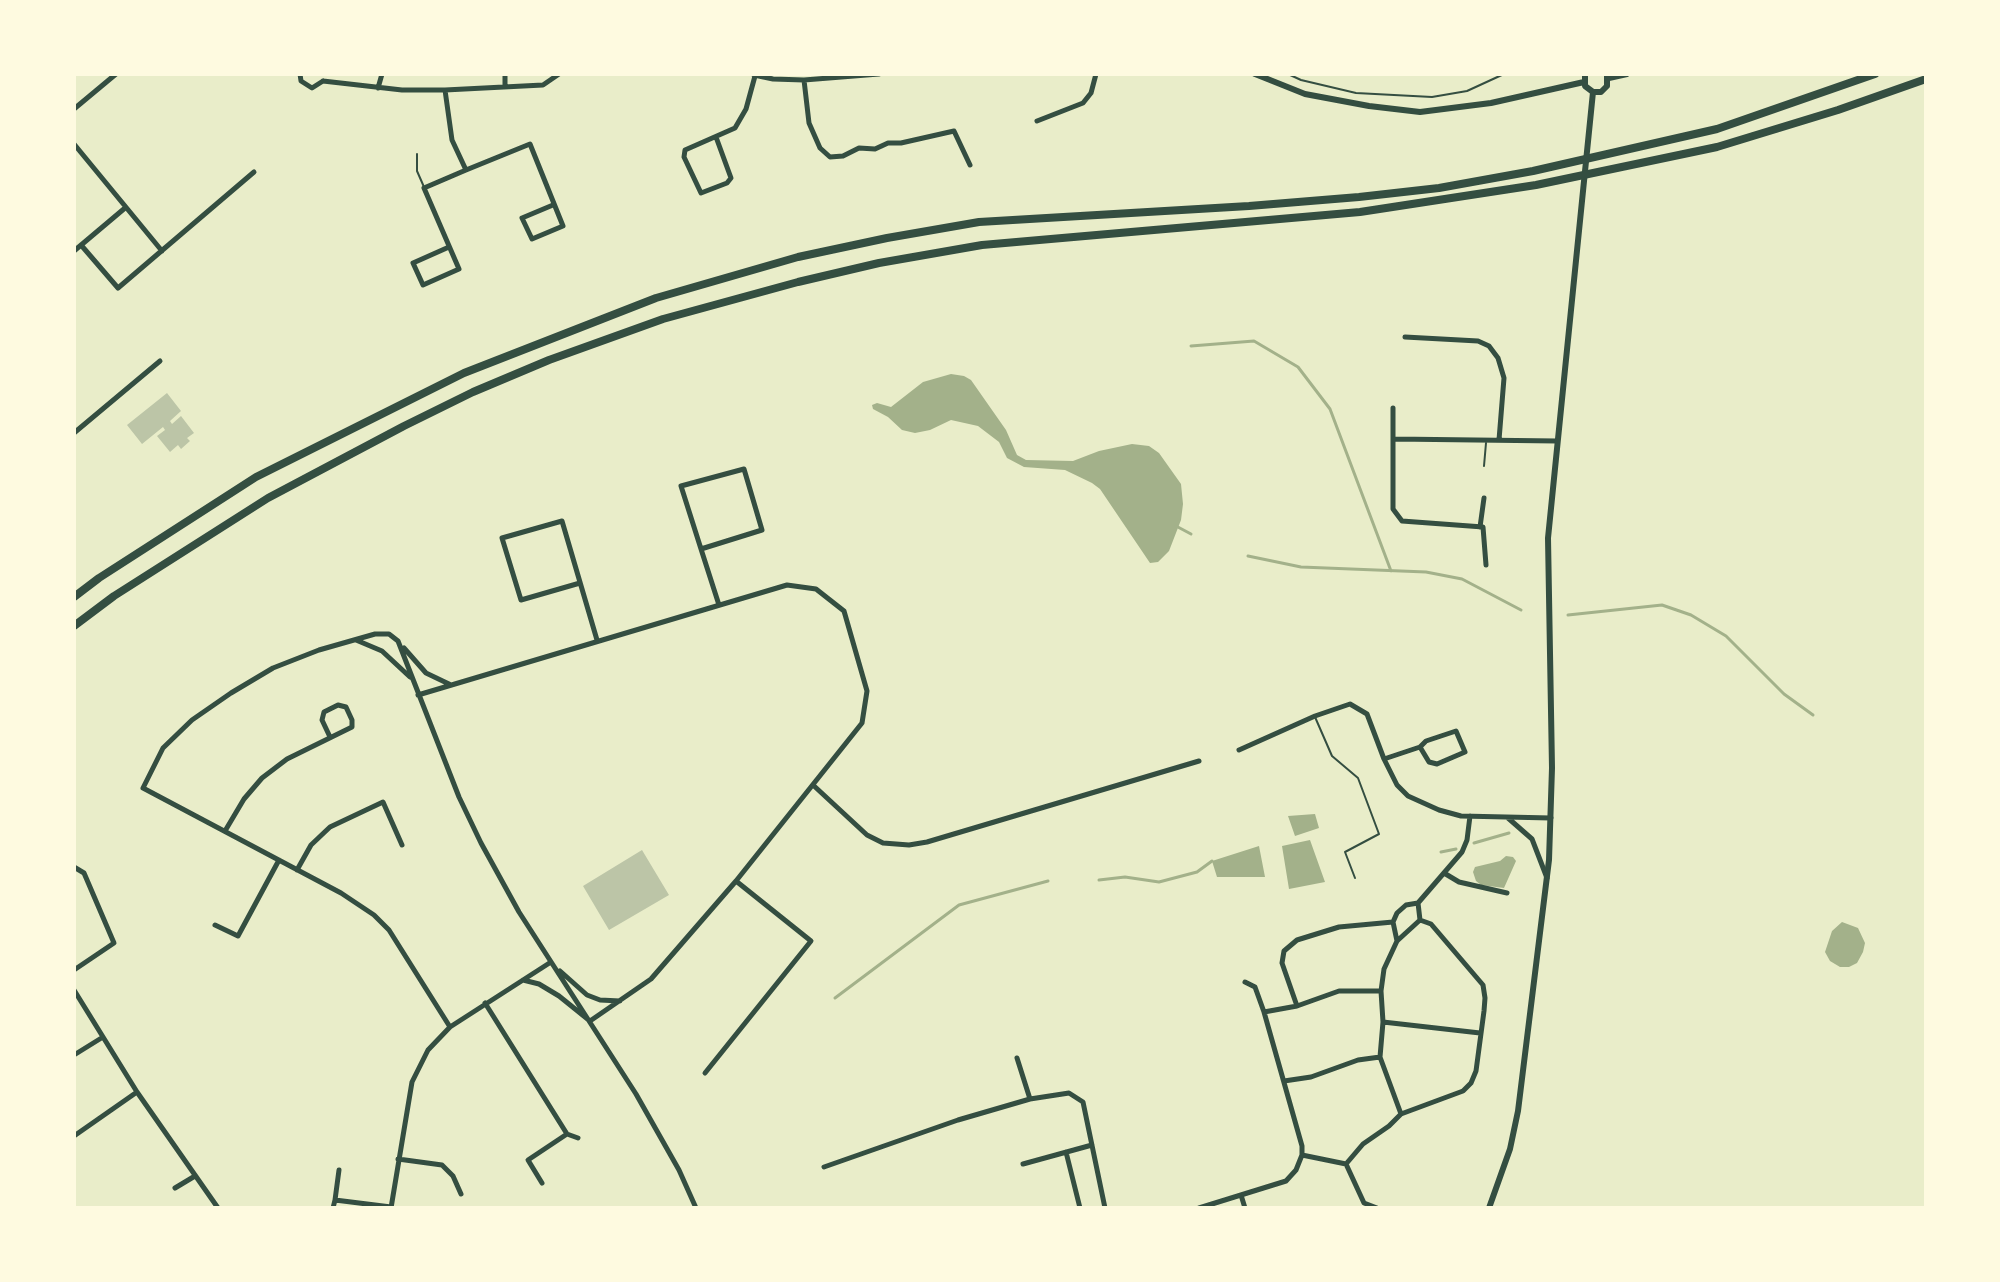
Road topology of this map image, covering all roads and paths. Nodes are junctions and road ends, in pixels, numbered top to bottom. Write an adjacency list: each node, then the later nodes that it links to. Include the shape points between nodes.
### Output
1 (116, 74): 24 (street)
2 (300, 74): 16 (street, via 312,88)
3 (382, 74): 21 (street)
4 (505, 74): 20 (street)
5 (559, 74): 20 (street, via 543,85)
6 (879, 74): 14 (street)
7 (1096, 74): 25 (street, via 1083,103)
8 (1255, 74): 17 (street, via 1305,94 1420,112 1491,103)
9 (1288, 74): 10 (path, via 1356,93 1417,97 1467,91)
10 (1504, 74)
11 (1627, 74): 15 (street)
12 (1875, 74): 53 (highway, via 1717,129 1533,171 1359,197 979,222 798,257 656,298 464,373 256,477)
13 (754, 75): 19 (street); 26 (street, via 739,123)
14 (864, 75): 19 (street)
15 (1608, 76): 23 (street, via 1605,90)
16 (323, 78): 21 (street)
17 (1584, 78): 23 (street)
18 (1926, 79): 55 (highway, via 1717,147 1536,185 1360,212 982,245 879,263 663,319 549,360 404,426 268,498)
19 (804, 80): 29 (street, via 809,123 830,157 954,131)
20 (505, 87): 22 (street)
21 (378, 88): 22 (street)
22 (445, 90): 30 (street, via 452,140)
23 (1593, 92): 46 (street)
24 (74, 109)
25 (1037, 121)
26 (716, 137): 26 (street, via 685,150 701,193 731,178)
27 (74, 144): 34 (street)
28 (417, 154): 32 (lane)
29 (970, 165)
30 (466, 170): 32 (street); 33 (street, via 530,144)
31 (254, 172): 38 (street)
32 (424, 188): 36 (street)
33 (553, 205): 33 (street, via 522,218 532,239 563,226)
34 (125, 208): 35 (street); 38 (street)
35 (81, 245): 37 (street); 38 (street, via 118,288)
36 (449, 247): 36 (street, via 459,269 423,285 413,263)
37 (74, 251)
38 (162, 251)
39 (1405, 337): 45 (street, via 1489,346 1504,378)
40 (160, 361): 42 (street)
41 (1393, 408): 43 (street)
42 (74, 433)
43 (1394, 439): 44 (street); 49 (street, via 1393,509 1402,521)
44 (1487, 440): 45 (street); 47 (lane)
45 (1499, 440): 46 (street)
46 (1557, 441): 71 (street, via 1548,538)
47 (1484, 466)
48 (1484, 498): 49 (street)
49 (1480, 527): 51 (street)
50 (701, 549): 50 (street, via 681,486 744,469 762,530); 54 (street)
51 (1486, 565)
52 (580, 583): 52 (street, via 562,521 502,538 521,600); 57 (street)
53 (74, 597)
54 (719, 605): 57 (street); 68 (street, via 787,585 816,589 844,611 867,691 862,723)
55 (74, 626)
56 (356, 640): 58 (street, via 383,633); 59 (street, via 382,651); 72 (street, via 273,668 192,720 163,748 143,788)
57 (597, 640): 60 (street)
58 (401, 645): 59 (street); 60 (street, via 426,673)
59 (413, 681): 61 (street)
60 (450, 685): 61 (street)
61 (418, 695): 87 (street, via 459,797)
62 (1315, 716): 65 (street); 66 (street, via 1350,704 1367,714); 78 (lane, via 1332,756 1358,778 1379,834 1345,852)
63 (330, 737): 63 (street, via 352,727 346,707 324,712); 72 (street, via 262,778)
64 (1420, 747): 64 (street, via 1429,762 1437,764 1465,752 1456,731); 66 (street)
65 (1239, 750)
66 (1384, 759): 69 (street, via 1408,796)
67 (1199, 761): 68 (street, via 909,845 883,843 867,835)
68 (813, 785): 80 (street)
69 (1470, 816): 70 (street); 77 (street, via 1462,852)
70 (1507, 817): 71 (street); 79 (street, via 1532,839)
71 (1551, 818): 79 (street)
72 (225, 831): 74 (street)
73 (402, 845): 76 (street, via 383,802 330,827 311,845)
74 (279, 860): 76 (street); 85 (street, via 238,936)
75 (74, 867): 88 (street, via 84,873 114,943)
76 (297, 870): 99 (street, via 382,922)
77 (1444, 873): 81 (street, via 1459,882); 82 (street)
78 (1355, 878)
79 (1547, 879): 137 (street, via 1518,1111)
80 (736, 881): 93 (street, via 651,979); 105 (street, via 811,941)
81 (1507, 893)
82 (1418, 903): 83 (street); 84 (street, via 1406,905)
83 (1420, 920): 86 (street); 100 (street, via 1431,924 1483,985)
84 (1393, 922): 86 (street); 95 (street, via 1339,927 1297,940 1284,951 1282,963)
85 (215, 925)
86 (1397, 941): 92 (street)
87 (551, 962): 89 (street); 93 (street, via 579,991); 97 (street)
88 (74, 970)
89 (523, 980): 94 (street); 97 (street, via 539,984)
90 (1245, 982): 96 (street, via 1255,987)
91 (74, 990): 101 (street)
92 (1381, 991): 95 (street, via 1339,991); 98 (street)
93 (620, 1001): 97 (street)
94 (485, 1003): 99 (street); 110 (street)
95 (1297, 1006): 96 (street)
96 (1264, 1012): 106 (street)
97 (590, 1021): 131 (street)
98 (1383, 1022): 100 (street); 103 (street)
99 (450, 1027): 116 (street, via 428,1050 412,1082)
100 (1480, 1033): 109 (street, via 1471,1083 1463,1091)
101 (103, 1037): 102 (street); 107 (street)
102 (74, 1055)
103 (1380, 1057): 106 (street); 109 (street)
104 (1017, 1058): 108 (street)
105 (705, 1073)
106 (1284, 1081): 115 (street)
107 (137, 1092): 111 (street); 121 (street)
108 (1030, 1099): 113 (street, via 1069,1093 1078,1097); 119 (street)
109 (1401, 1114): 118 (street)
110 (567, 1134): 112 (street); 122 (street, via 528,1160)
111 (74, 1136)
112 (578, 1138)
113 (1092, 1145): 114 (street); 133 (street)
114 (1066, 1152): 117 (street); 132 (street)
115 (1302, 1155): 118 (street); 125 (street, via 1286,1181)
116 (398, 1159): 124 (street, via 442,1165); 130 (street)
117 (1023, 1164)
118 (1346, 1164): 127 (street)
119 (824, 1167)
120 (339, 1170): 126 (street)
121 (195, 1176): 123 (street); 128 (street)
122 (542, 1183)
123 (175, 1188)
124 (461, 1194)
125 (1241, 1195): 134 (street); 135 (street)
126 (335, 1200): 129 (street); 130 (street)
127 (1362, 1206): 136 (street)
128 (218, 1208)
129 (333, 1208)
130 (391, 1208)
131 (696, 1208)
132 (1080, 1208)
133 (1105, 1208)
134 (1199, 1208)
135 (1245, 1208)
136 (1377, 1208)
137 (1489, 1208)

